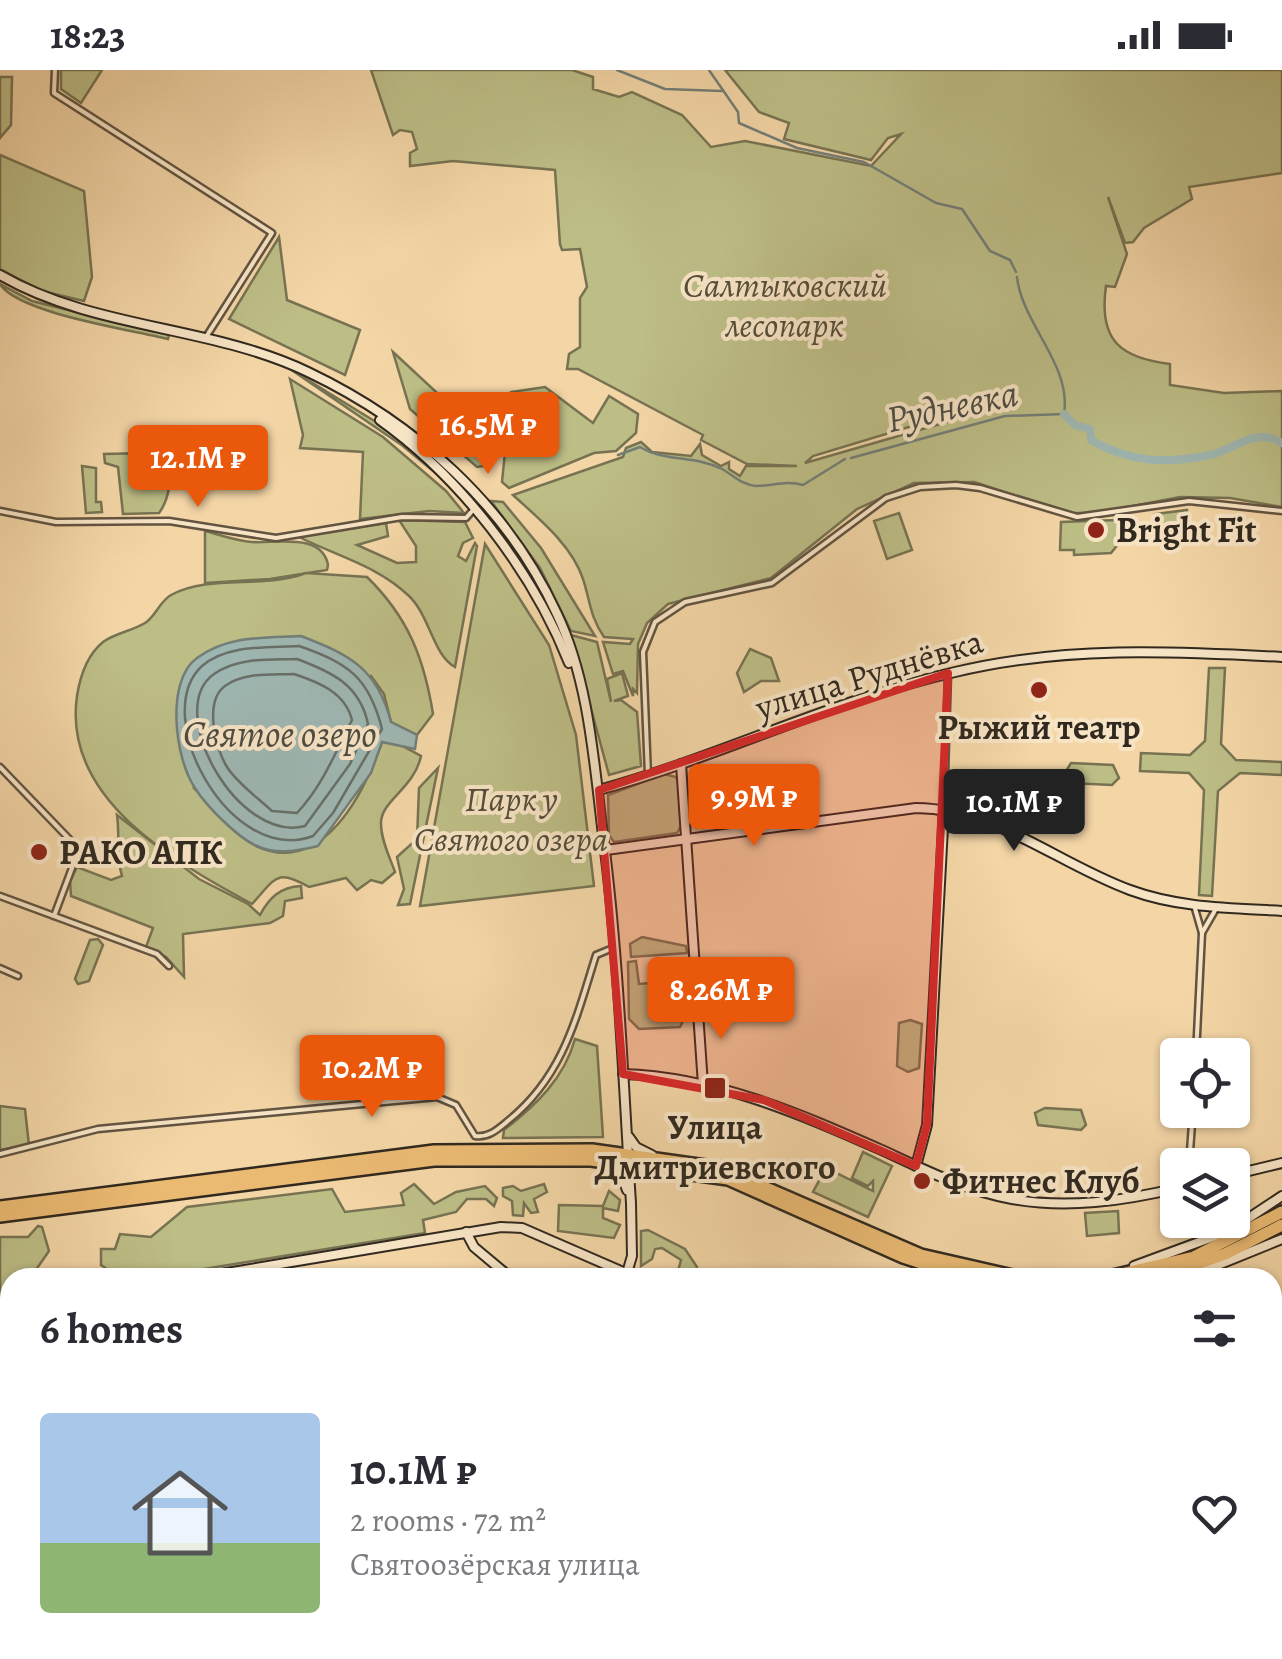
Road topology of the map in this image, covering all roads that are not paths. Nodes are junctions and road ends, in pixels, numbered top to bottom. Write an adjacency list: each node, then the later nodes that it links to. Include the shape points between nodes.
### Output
1 (55, 70): 3 (street, via 54,93 272,233)
2 (0, 276): 3 (street, via 75,308)
3 (206, 338): 4 (street)
4 (286, 362): 5 (street, via 362,401); 6 (street, via 410,442)
5 (485, 501): 6 (street); 11 (street, via 559,617)
6 (474, 509): 8 (street, via 466,518 402,517 276,538 169,521 56,522); 11 (street, via 530,586)
7 (1282, 510): 14 (street, via 1189,502 1070,517 956,485 886,498 772,582 685,602 655,622 643,652)
8 (0, 511)
9 (1282, 657): 10 (street, улица Руднёвка, via 1080,652)
10 (948, 673): 12 (street, улица Руднёвка); 16 (street)
11 (579, 686): 15 (street)
12 (681, 764): 14 (street, улица Руднёвка); 17 (street)
13 (0, 767): 23 (street, via 75,845)
14 (648, 775): 15 (street, улица Руднёвка)
15 (599, 790): 18 (street)
16 (944, 809): 17 (street); 20 (street, via 998,825 1128,889); 40 (street, via 927,1125)
17 (688, 839): 18 (street); 31 (street)
18 (606, 850): 25 (street)
19 (0, 896): 23 (street)
20 (1194, 906): 21 (street); 24 (street)
21 (1218, 907): 22 (street); 24 (street)
22 (1282, 911)
23 (54, 916): 26 (street, via 157,954)
24 (1202, 934): 29 (street)
25 (614, 948): 30 (street); 33 (street, via 596,955 556,1070)
26 (169, 966)
27 (0, 968): 28 (street)
28 (18, 976)
29 (1197, 1038)
30 (623, 1074): 31 (street); 32 (street)
31 (703, 1085): 40 (street, via 776,1104)
32 (625, 1127): 36 (street, via 616,1145); 37 (street); 38 (street)
33 (494, 1132): 34 (street); 35 (street, via 474,1136 456,1105 437,1097 98,1129)
34 (497, 1146): 36 (highway); 45 (highway)
35 (0, 1154)
36 (592, 1155): 37 (highway); 43 (street, via 616,1170); 47 (highway, via 434,1160)
37 (627, 1158): 38 (highway); 43 (street)
38 (653, 1161): 43 (street, via 634,1175); 58 (highway, via 737,1182); 59 (highway, via 739,1174 934,1260)
39 (1282, 1163): 41 (street)
40 (916, 1166): 42 (street, via 984,1192 1039,1202 1097,1203)
41 (1250, 1171)
42 (1160, 1191)
43 (629, 1196): 52 (street)
44 (1282, 1196): 60 (street, via 1229,1231)
45 (0, 1207)
46 (1282, 1212): 51 (highway)
47 (0, 1216)
48 (1282, 1225): 51 (highway)
49 (466, 1232): 53 (street, via 522,1228); 54 (street); 55 (street)
50 (1282, 1239): 63 (street)
51 (1223, 1250): 61 (highway); 62 (highway)
52 (632, 1256): 53 (street); 56 (street); 57 (street)
53 (614, 1267)
54 (270, 1268)
55 (500, 1268)
56 (628, 1268)
57 (635, 1268)
58 (937, 1268)
59 (973, 1268)
60 (1129, 1268)
61 (1157, 1268)
62 (1181, 1268)
63 (1211, 1268)

